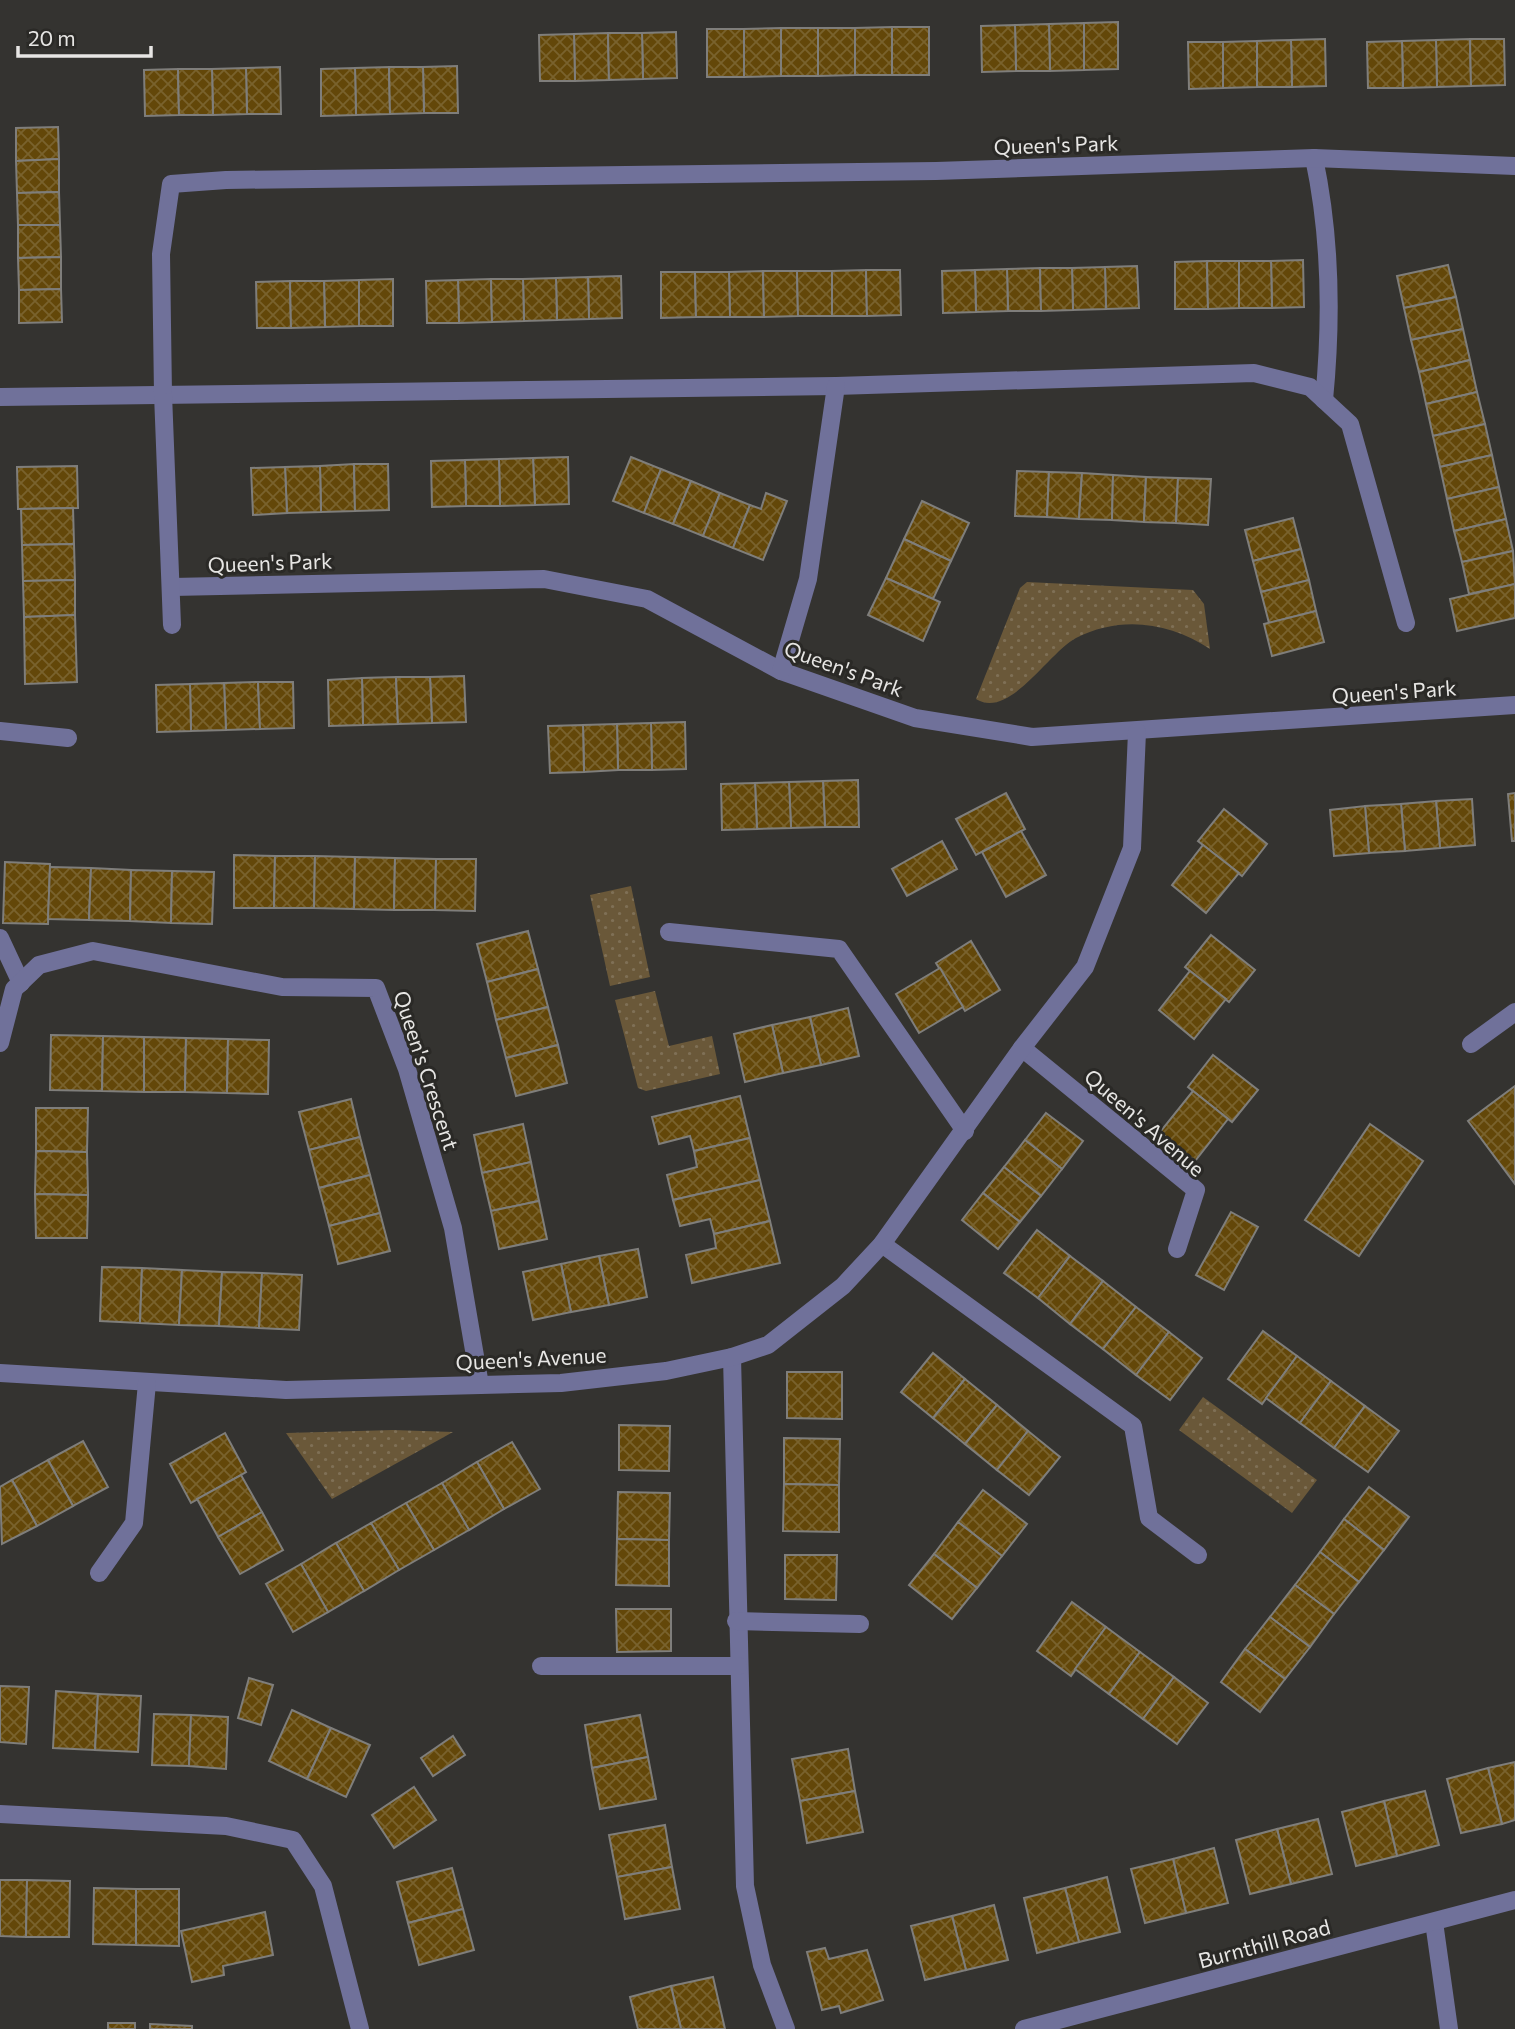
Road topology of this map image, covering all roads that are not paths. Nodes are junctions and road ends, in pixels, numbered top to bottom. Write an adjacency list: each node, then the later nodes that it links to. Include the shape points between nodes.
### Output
1 (1314, 158): 2 (street, Queen's Park); 4 (street, Queen's Park, via 936,171 172,184 161,254); 6 (street, via 1329,261 1330,342)
2 (1515, 166)
3 (836, 386): 4 (street); 6 (street, via 1254,373 1310,387); 10 (street, via 808,579)
4 (163, 394): 5 (street); 7 (street, Queen's Park)
5 (0, 397)
6 (1324, 400): 8 (street, via 1350,424)
7 (172, 587): 9 (street, Queen's Park); 10 (street, Queen's Park, via 544,579 647,599)
8 (1406, 623)
9 (172, 625)
10 (781, 671): 13 (street, Queen's Park, via 915,718 1032,737)
11 (1515, 705): 13 (street, Queen's Park)
12 (0, 732): 14 (street)
13 (1137, 732): 21 (street, Queen's Avenue, via 1132,848 1085,967)
14 (68, 738)
15 (669, 932): 22 (street, via 839,949)
16 (0, 938): 17 (street)
17 (21, 983): 19 (street, Queen's Crescent, via 14,989); 28 (street, Queen's Crescent, via 39,965 93,951 282,987 376,988 407,1069 453,1228)
18 (1515, 1012): 20 (street)
19 (0, 1043)
20 (1471, 1044)
21 (1022, 1048): 22 (street, Queen's Avenue); 24 (street, Queen's Avenue, via 1196,1190)
22 (965, 1131): 23 (street, Queen's Avenue)
23 (882, 1244): 25 (street, Queen's Avenue, via 843,1286 768,1345); 29 (street, via 1133,1426 1149,1518)
24 (1177, 1249)
25 (732, 1357): 28 (street, Queen's Avenue, via 666,1371 574,1382); 31 (street)
26 (0, 1373): 27 (street, Queen's Avenue)
27 (147, 1383): 28 (street, Queen's Avenue, via 286,1390); 30 (street, via 134,1523)
28 (480, 1385)
29 (1198, 1555)
30 (99, 1573)
31 (736, 1621): 32 (street); 33 (street)
32 (860, 1624)
33 (738, 1666): 34 (street); 39 (street, via 745,1886 762,1965)
34 (541, 1667)
35 (0, 1814): 38 (street, via 226,1826 293,1840 323,1886)
36 (1515, 1900): 37 (street, Burnthill Road)
37 (1434, 1922): 40 (street, Burnthill Road); 41 (street)
38 (360, 2029)
39 (786, 2029)
40 (1024, 2029)
41 (1449, 2029)

